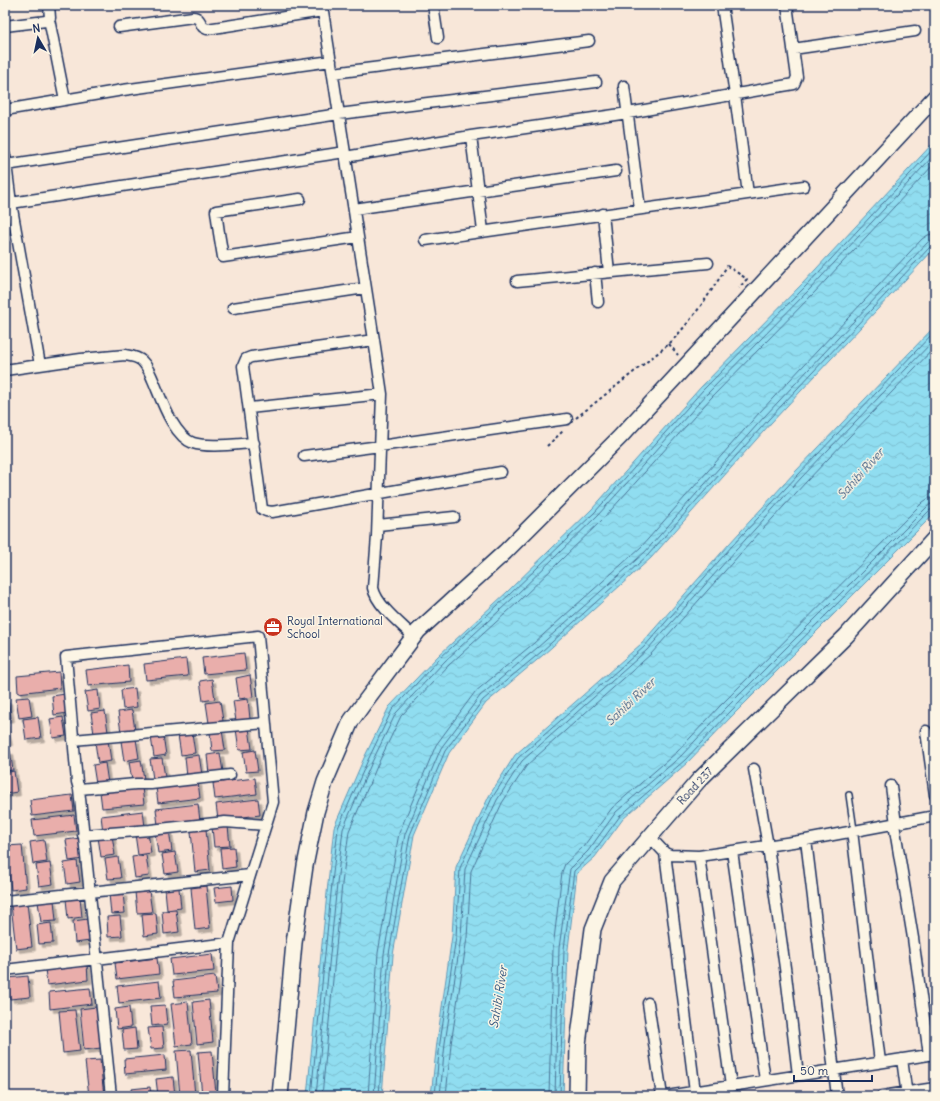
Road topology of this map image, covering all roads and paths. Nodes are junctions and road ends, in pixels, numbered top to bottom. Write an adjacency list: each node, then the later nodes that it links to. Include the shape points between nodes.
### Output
1 (49, 5): 6 (street)
2 (433, 5): 10 (street)
3 (722, 5): 17 (street)
4 (787, 5): 12 (street)
5 (323, 8): 8 (street, via 207,29 197,17 192,16); 13 (street)
6 (49, 20): 7 (street); 19 (street)
7 (5, 26)
8 (119, 27)
9 (915, 31): 12 (street)
10 (438, 38)
11 (589, 41): 14 (street)
12 (793, 49): 17 (street, via 797,77 794,84)
13 (331, 61): 14 (street); 19 (street)
14 (333, 73): 22 (street)
15 (596, 82): 22 (street)
16 (624, 86): 21 (street)
17 (735, 94): 21 (street); 29 (street)
18 (935, 97): 63 (street, via 620,437 505,552)
19 (65, 100): 20 (street)
20 (5, 110)
21 (628, 113): 23 (street); 33 (street)
22 (339, 114): 24 (street); 25 (street)
23 (471, 136): 24 (street); 28 (street)
24 (345, 155): 31 (street); 32 (street)
25 (6, 161): 31 (street)
26 (616, 171): 28 (street)
27 (804, 186): 29 (street)
28 (478, 191): 32 (street); 35 (street)
29 (748, 194): 33 (street)
30 (300, 199): 36 (street, via 216,211 223,257)
31 (11, 203): 49 (street)
32 (354, 209): 36 (street)
33 (640, 209): 34 (street)
34 (603, 214): 35 (street); 39 (street)
35 (483, 231): 37 (street)
36 (358, 237): 43 (street)
37 (425, 240)
38 (708, 263): 39 (street)
39 (609, 272): 40 (street)
40 (595, 274): 42 (street); 44 (street)
41 (747, 279): 47 (path, via 727,266 698,310)
42 (517, 281)
43 (366, 288): 45 (street); 46 (street)
44 (598, 302)
45 (233, 308)
46 (374, 340): 51 (street); 52 (street, via 246,359 243,366)
47 (669, 344): 48 (path); 53 (path)
48 (679, 355)
49 (40, 365): 50 (street); 54 (street, via 133,356 147,367 169,415 185,439 203,445)
50 (5, 370)
51 (382, 394): 52 (street); 55 (street)
52 (250, 408): 54 (street)
53 (568, 423): 55 (street); 56 (path)
54 (254, 443): 59 (street, via 262,509 266,511)
55 (380, 446): 57 (street); 59 (street)
56 (547, 446)
57 (304, 456)
58 (502, 472): 59 (street)
59 (379, 494): 61 (street)
60 (454, 517): 61 (street)
61 (378, 525): 63 (street, via 374,595)
62 (935, 538): 78 (street, Road 237, via 846,636 699,780)
63 (414, 637): 103 (street, via 351,721 325,782 316,812 294,943)
64 (265, 723): 66 (street); 66 (street, via 258,636 66,657); 75 (street, via 273,802)
65 (926, 731): 72 (street)
66 (73, 740): 70 (street)
67 (754, 769): 80 (street)
68 (230, 775): 70 (street)
69 (891, 786): 74 (street)
70 (79, 789): 77 (street)
71 (849, 794): 76 (lane)
72 (935, 795)
73 (935, 816): 74 (street)
74 (895, 824): 76 (street); 91 (street)
75 (266, 825): 77 (street, via 225,822); 84 (street)
76 (853, 831): 79 (street); 93 (street)
77 (83, 835): 85 (street)
78 (650, 837): 82 (street); 104 (street, Road 237, via 612,880 593,929 578,1044)
79 (806, 840): 80 (street); 94 (street)
80 (768, 846): 81 (street); 95 (street)
81 (732, 851): 83 (street); 96 (street)
82 (664, 853): 83 (street); 99 (street)
83 (699, 856): 97 (street)
84 (250, 875): 85 (street); 87 (street)
85 (89, 891): 86 (street); 88 (street)
86 (5, 901)
87 (229, 943): 88 (street); 102 (street)
88 (97, 959): 89 (street); 101 (street)
89 (5, 970)
90 (648, 1003): 105 (street)
91 (932, 1054): 92 (street)
92 (902, 1059): 93 (street); 100 (street)
93 (880, 1062): 94 (street)
94 (832, 1069): 95 (street); 107 (street)
95 (798, 1075): 96 (street)
96 (765, 1080): 97 (street)
97 (731, 1086): 99 (street)
98 (930, 1091): 100 (street)
99 (695, 1092): 106 (street)
100 (907, 1094): 108 (street)
101 (111, 1096)
102 (224, 1096)
103 (280, 1096)
104 (577, 1096)
105 (662, 1096)
106 (667, 1096)
107 (837, 1096)
108 (882, 1096)

